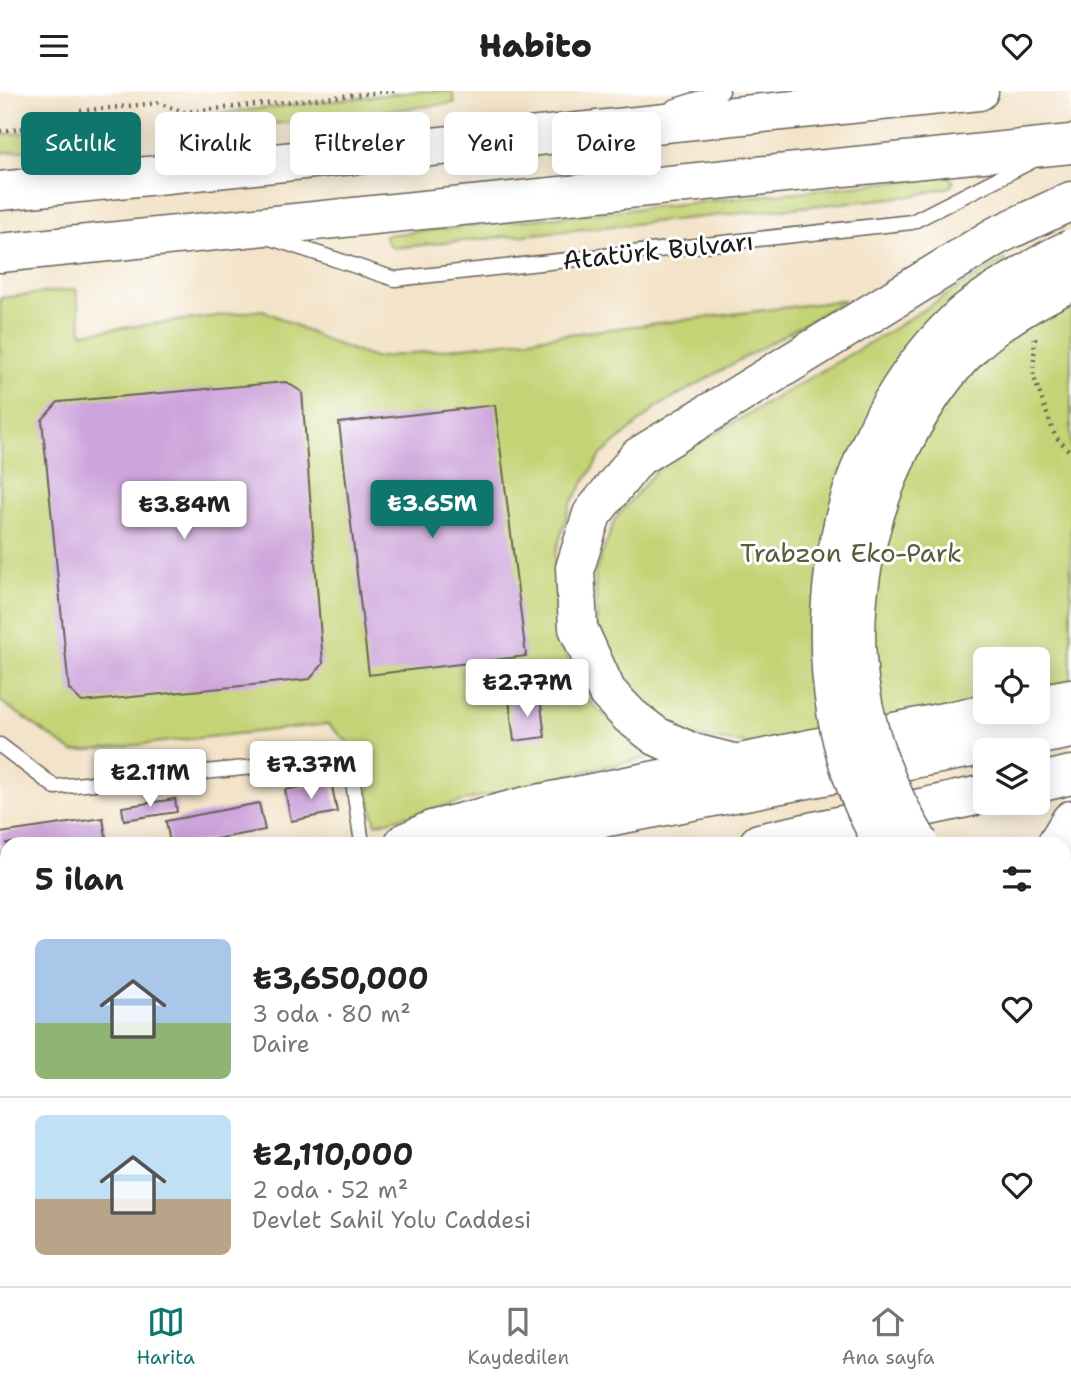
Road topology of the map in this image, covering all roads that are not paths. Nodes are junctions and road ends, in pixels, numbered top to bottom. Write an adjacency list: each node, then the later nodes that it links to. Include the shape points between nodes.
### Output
1 (722, 91): 3 (lane)
2 (979, 91): 4 (main road)
3 (658, 112)
4 (661, 124)
5 (552, 135): 7 (main road)
6 (1069, 144): 9 (main road, Atatürk Bulvarı); 9 (lane, Atatürk Bulvarı, via 912,222 395,279)
7 (0, 191)
8 (1071, 201): 18 (main road, via 996,236 638,457 592,514 575,568 578,628 607,692 656,736 693,753)
9 (240, 228): 11 (main road, Atatürk Bulvarı)
10 (1071, 249): 27 (main road, bridge, via 998,289 955,321 913,369 881,419 858,469 832,586 830,662 849,763 864,807)
11 (0, 253)
12 (1071, 282): 28 (main road, bridge, via 1008,318 974,344 948,373 908,433 887,477 872,525 858,594 856,658 869,726 890,790)
13 (1071, 698): 14 (main road)
14 (1050, 702)
15 (973, 716): 18 (main road)
16 (1071, 729): 25 (main road)
17 (0, 745): 23 (lane, via 55,787 334,759 352,776)
18 (733, 763): 24 (main road, via 527,806)
19 (1071, 775): 20 (main road)
20 (1050, 780)
21 (973, 797): 26 (main road)
22 (1071, 820): 29 (main road)
23 (361, 837)
24 (417, 837)
25 (503, 837)
26 (787, 837)
27 (881, 837)
28 (916, 837)
29 (1061, 837)

